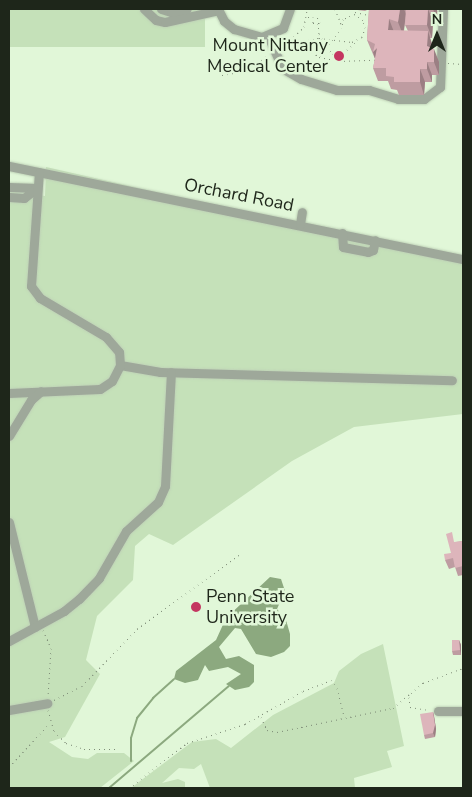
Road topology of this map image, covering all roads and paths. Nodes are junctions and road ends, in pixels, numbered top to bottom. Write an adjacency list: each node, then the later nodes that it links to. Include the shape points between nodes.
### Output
1 (144, 9): 4 (street, via 156,20 166,22)
2 (160, 9): 3 (street, via 171,12)
3 (187, 9)
4 (218, 9): 16 (street, via 224,21 239,32)
5 (290, 9): 16 (street, via 286,25)
6 (335, 9): 14 (path)
7 (443, 9): 16 (street, via 438,90 424,99 405,100 369,90 326,88 282,68)
8 (307, 10): 10 (path)
9 (355, 12): 12 (path, via 366,12); 14 (path, via 343,19); 20 (path, via 363,20 365,28)
10 (307, 17): 13 (path, via 313,17 313,23); 18 (path, via 304,27)
11 (317, 17): 13 (path, via 320,17)
12 (370, 20)
13 (318, 23): 17 (path)
14 (342, 27): 19 (path)
15 (284, 34): 18 (path)
16 (268, 36)
17 (322, 38): 19 (path); 21 (path); 22 (path)
18 (289, 40): 21 (path)
19 (332, 40): 20 (path); 22 (path)
20 (357, 41): 22 (path, via 340,54 331,53)
21 (292, 43): 24 (path)
22 (327, 46): 24 (path)
23 (270, 52): 28 (path, via 250,70)
24 (319, 57): 25 (path)
25 (377, 62)
26 (445, 63): 27 (path)
27 (463, 64)
28 (222, 76)
29 (9, 166): 30 (street, Orchard Road)
30 (38, 172): 32 (street); 35 (street, Orchard Road)
31 (9, 187): 32 (street)
32 (37, 188): 33 (street, via 24,198); 39 (street, via 31,286 40,298 106,337 119,352)
33 (9, 197)
34 (302, 212): 35 (street)
35 (300, 224): 36 (street, Orchard Road)
36 (342, 233): 37 (street, Orchard Road); 37 (street, via 343,247 368,252 373,250)
37 (375, 240): 38 (street, Orchard Road)
38 (463, 259)
39 (120, 365): 40 (street); 42 (street, via 112,381 100,389)
40 (171, 372): 41 (street); 47 (street, via 162,494 154,507 123,536 91,586 64,611)
41 (452, 380)
42 (42, 391): 43 (street); 44 (street, via 31,400)
43 (9, 393)
44 (9, 436)
45 (9, 522): 47 (street)
46 (239, 555): 51 (path, via 136,629 82,686)
47 (37, 626): 48 (street); 51 (path, via 51,648 52,673)
48 (9, 641)
49 (463, 668): 50 (path, via 423,683)
50 (411, 693): 53 (path, via 410,707); 55 (path, via 393,708)
51 (47, 703): 52 (street); 57 (path)
52 (9, 710)
53 (438, 711): 54 (street)
54 (463, 711)
55 (344, 716): 56 (path, via 270,733); 56 (path, via 338,688 331,680 303,691)
56 (261, 717): 60 (path, via 187,743)
57 (50, 723): 58 (path, via 59,737 72,746); 59 (path)
58 (115, 749)
59 (9, 767)
60 (129, 788)

